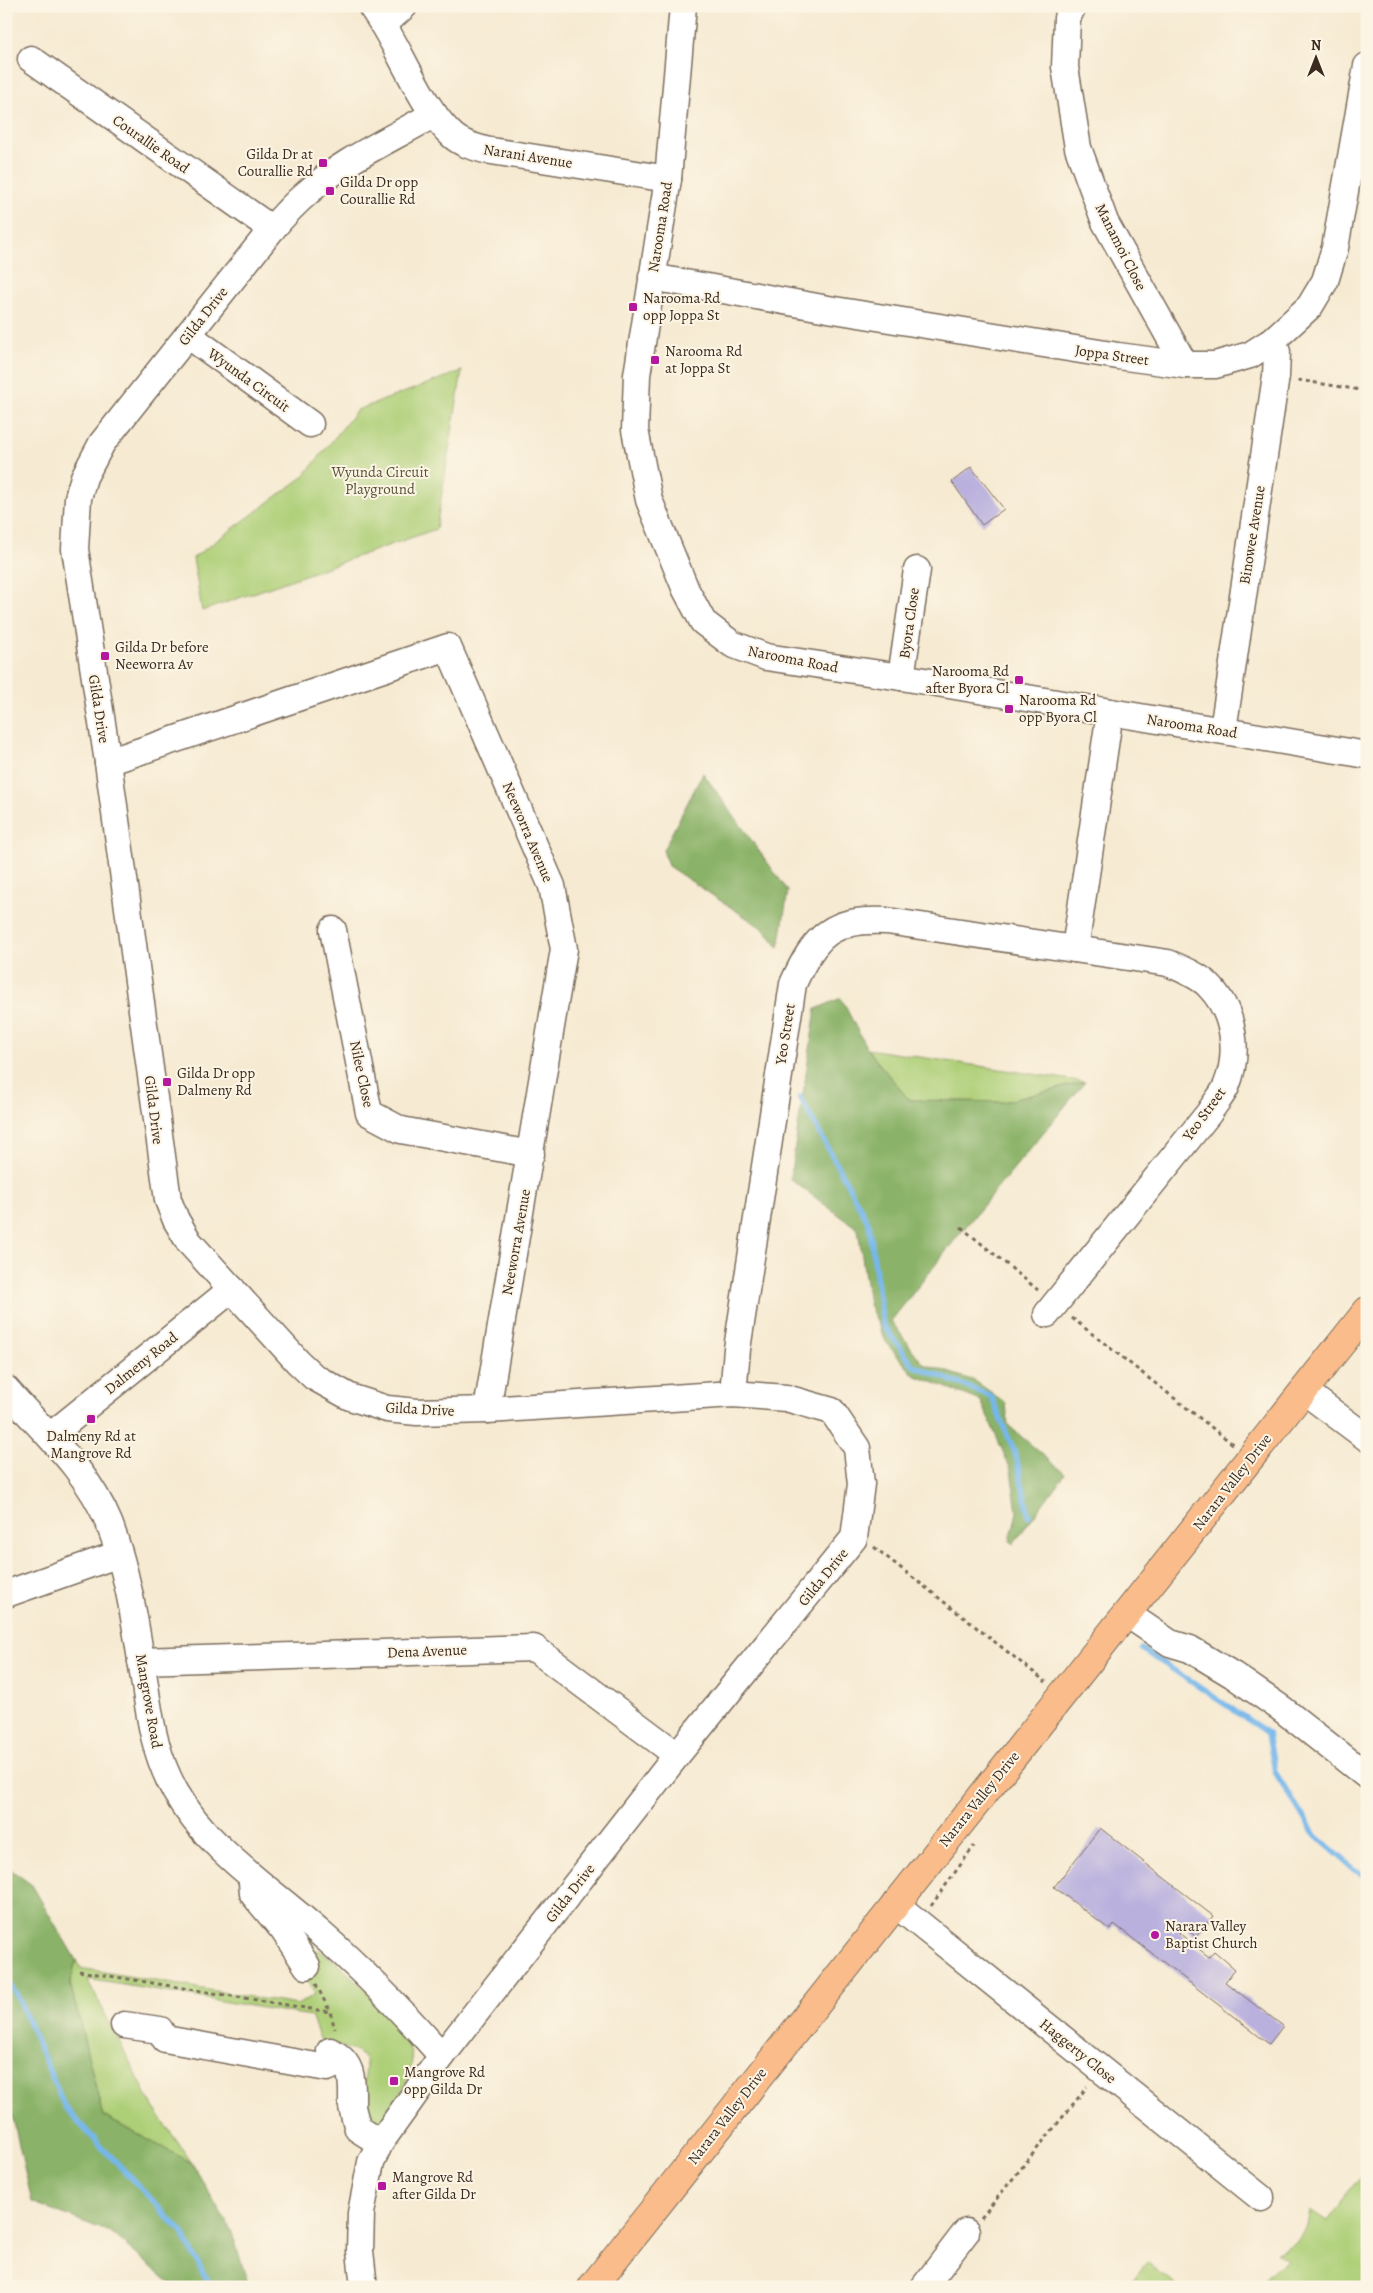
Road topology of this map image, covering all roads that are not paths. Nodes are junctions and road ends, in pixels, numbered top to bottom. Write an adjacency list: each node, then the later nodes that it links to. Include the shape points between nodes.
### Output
1 (404, 6): 4 (street)
2 (683, 6): 8 (street, Narooma Road)
3 (1073, 6): 13 (street, Manamoi Close, via 1067,18 1065,67 1078,148 1105,222)
4 (378, 15): 7 (street, Narani Avenue)
5 (30, 59): 9 (street, Courallie Road)
6 (1367, 66): 12 (street, Joppa Street, via 1335,248 1325,281 1310,306)
7 (434, 114): 8 (street, Narani Avenue, via 454,137 469,146); 9 (street, Gilda Drive, via 322,181)
8 (668, 179): 10 (street, Narooma Road)
9 (272, 229): 11 (street, Gilda Drive)
10 (652, 278): 13 (street, Joppa Street, via 1015,340); 16 (street, Narooma Road, via 636,384 635,430 649,500 703,622 716,634 748,652 766,657)
11 (188, 335): 14 (street, Wyunda Circuit); 20 (street, Gilda Drive, via 102,443 78,498 75,549)
12 (1272, 341): 13 (street, Joppa Street, via 1250,355 1215,365); 18 (street, Binowee Avenue, via 1277,352 1276,376)
13 (1185, 364)
14 (310, 424)
15 (917, 570): 16 (street, Byora Close)
16 (901, 677): 17 (street, Narooma Road)
17 (1110, 712): 18 (street, Narooma Road); 22 (street)
18 (1222, 730): 19 (street, Narooma Road)
19 (1367, 755)
20 (108, 762): 23 (street, Neeworra Avenue, via 448,647 552,886 564,949); 24 (street, Gilda Drive, via 168,1200 189,1242)
21 (333, 930): 23 (street, Nilee Close, via 369,1113 400,1130)
22 (1075, 949): 25 (street, Yeo Street, via 1168,963 1189,972 1208,985 1228,1015 1234,1036 1233,1056 1225,1089 1209,1112); 29 (street, Yeo Street, via 866,920 847,922 835,928 812,949 793,984 737,1348)
23 (531, 1154): 30 (street, Neeworra Avenue)
24 (232, 1289): 30 (street, Gilda Drive, via 314,1377 350,1397 387,1409 417,1412); 31 (street, Dalmeny Road)
25 (1051, 1309)
26 (1367, 1310): 28 (main road, Narara Valley Drive)
27 (6, 1389): 31 (street, Mangrove Road)
28 (1304, 1391): 32 (street); 35 (main road, Narara Valley Drive)
29 (733, 1394): 30 (street, Gilda Drive); 37 (street, Gilda Drive, via 786,1398 832,1411 857,1448 861,1484 855,1532 854,1538)
30 (487, 1410)
31 (50, 1436): 33 (street, Mangrove Road, via 90,1487 108,1522)
32 (1367, 1438)
33 (119, 1554): 34 (street); 36 (street, Mangrove Road)
34 (6, 1594)
35 (1127, 1614): 38 (street, via 1170,1644 1190,1648 1233,1675); 40 (main road, Narara Valley Drive)
36 (141, 1660): 37 (street, Dena Avenue, via 534,1648); 39 (street, Mangrove Road, via 151,1729 160,1762 196,1820 218,1846)
37 (677, 1755): 44 (street, Gilda Drive)
38 (1367, 1776)
39 (251, 1874): 41 (street, via 253,1894 284,1931); 44 (street, Mangrove Road, via 393,2000)
40 (895, 1904): 47 (street, Haggerty Close); 50 (main road, Narara Valley Drive)
41 (307, 1966)
42 (124, 2024): 45 (street, via 160,2030 165,2039 328,2068)
43 (304, 2047): 45 (street, via 332,2052)
44 (442, 2056): 46 (street, Gilda Drive)
45 (343, 2061): 46 (street, via 353,2080 352,2108 358,2129)
46 (380, 2144): 49 (street, Gilda Drive, via 371,2162 361,2213 360,2251)
47 (1261, 2198)
48 (966, 2232): 51 (street)
49 (364, 2287)
50 (592, 2287)
51 (924, 2287)

